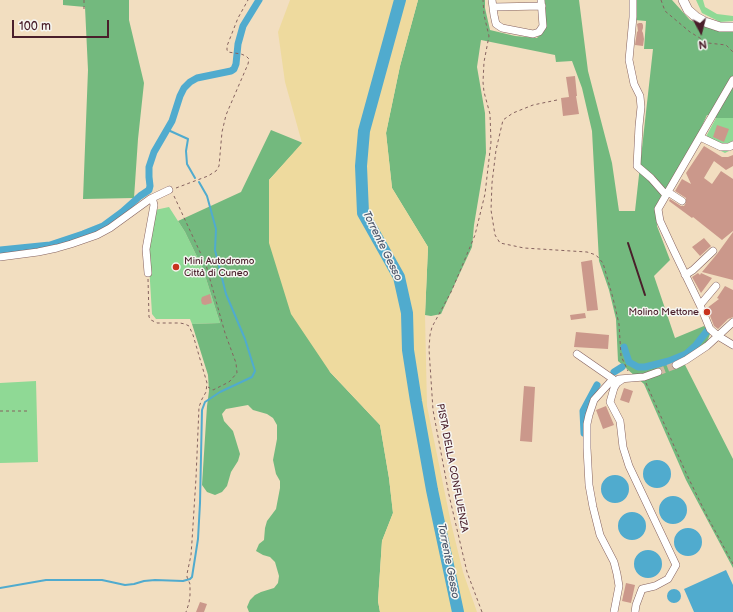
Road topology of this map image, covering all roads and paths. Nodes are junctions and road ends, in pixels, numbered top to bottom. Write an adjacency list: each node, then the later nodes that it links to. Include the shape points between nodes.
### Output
1 (84, 0): 9 (path)
2 (248, 0): 16 (path, via 227,46 228,52 241,54 249,59 226,115 219,166 208,176)
3 (483, 0): 41 (path, PISTA DELLA CONFLUENZA, via 489,36 483,82 490,114 492,142 485,194 474,235 460,272 432,327 429,349 433,410 449,495 467,572)
4 (633, 0): 17 (street, via 629,60 641,101 637,166)
5 (661, 0): 11 (path, via 666,11 690,32 708,42 726,45)
6 (683, 0): 10 (main road, via 688,10 705,22 720,27)
7 (493, 3): 8 (street); 8 (street, via 496,24 502,28 533,34 539,32 543,26)
8 (542, 3)
9 (84, 11)
10 (733, 27)
11 (733, 52)
12 (733, 80): 14 (street)
13 (557, 100): 33 (path, via 533,105 503,120 492,183 491,210 495,235 500,243 524,248 587,252 596,255 603,263 613,298 619,324 621,356 628,371)
14 (700, 137): 15 (street, via 721,147); 17 (street)
15 (733, 145)
16 (169, 190): 18 (street); 36 (path, via 206,264 236,363 237,373 230,382 214,390)
17 (667, 193): 19 (street); 23 (street, via 658,209 660,221)
18 (150, 199): 21 (street, via 97,235 57,248); 22 (street, via 154,205 146,249)
19 (682, 201)
20 (713, 251): 23 (street)
21 (0, 257)
22 (148, 273): 36 (path, via 151,320 157,323 180,323 189,326)
23 (685, 274): 25 (street)
24 (716, 286): 25 (street)
25 (700, 305): 27 (street, via 710,329)
26 (733, 322): 27 (street)
27 (718, 336): 28 (street); 30 (street, via 697,353)
28 (733, 344)
29 (577, 354): 34 (street)
30 (676, 365)
31 (658, 372): 32 (street)
32 (644, 377): 33 (street); 39 (path, via 687,475)
33 (636, 378): 35 (street)
34 (613, 379): 35 (street); 42 (street, via 594,400 588,415 587,448 593,506 600,535 614,562 619,586)
35 (623, 379): 43 (street, via 616,383 610,402 620,421 623,447 629,466 676,565 668,579 642,589)
36 (207, 386): 40 (path, via 199,407 192,541 187,577 190,584 189,603)
37 (27, 410): 38 (path)
38 (0, 411)
39 (733, 564)
40 (186, 612)
41 (482, 612)
42 (614, 612)
43 (635, 612)

